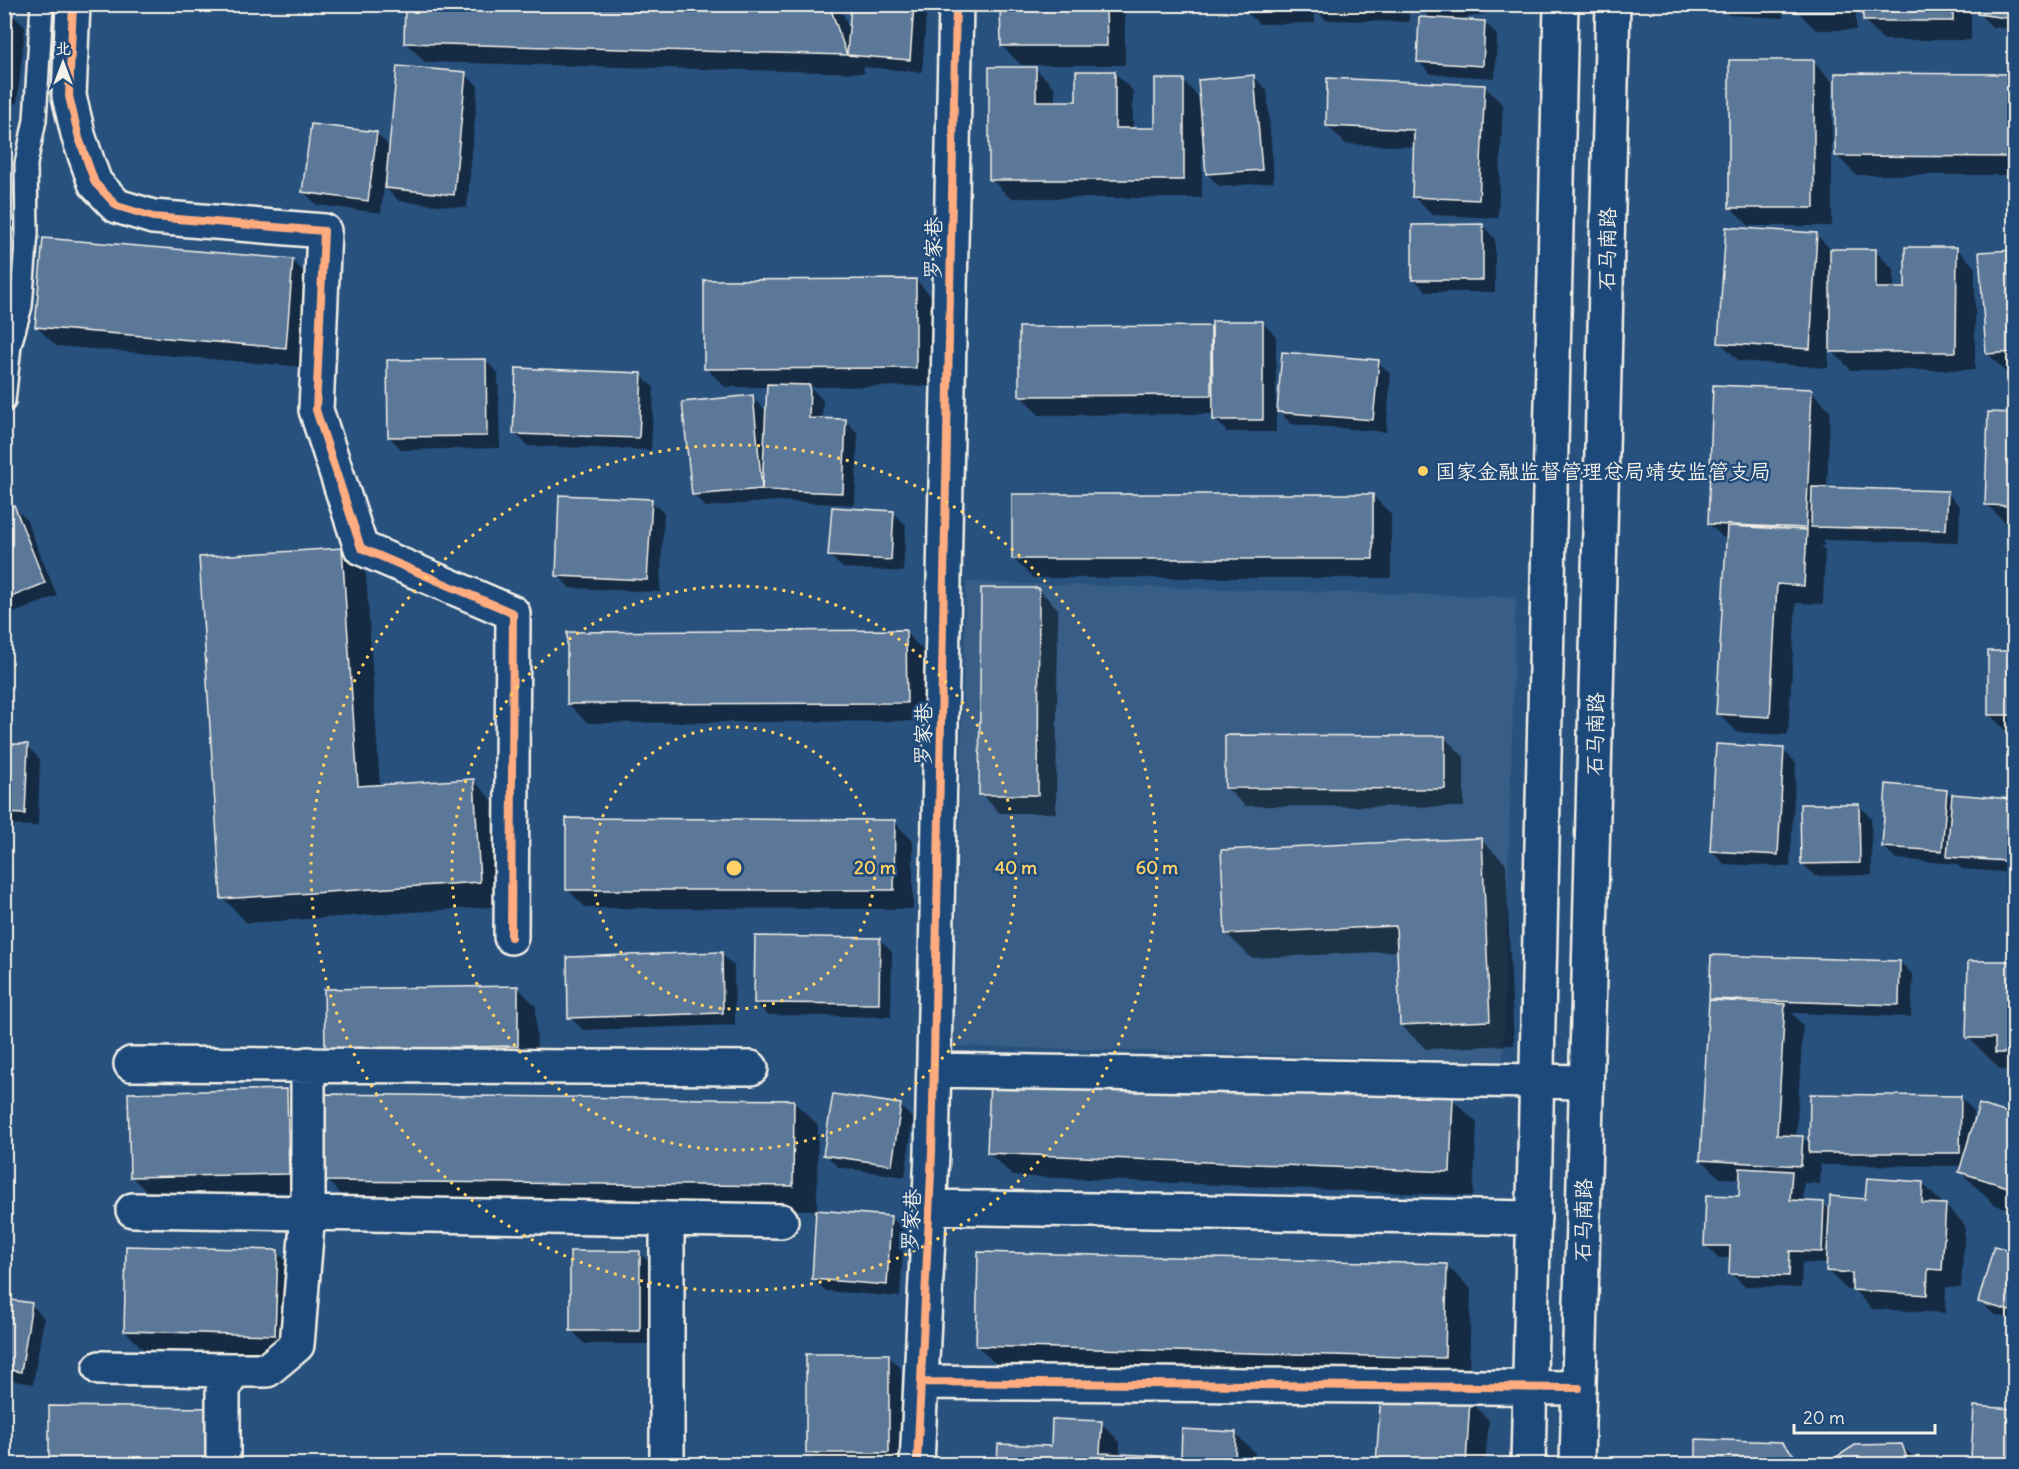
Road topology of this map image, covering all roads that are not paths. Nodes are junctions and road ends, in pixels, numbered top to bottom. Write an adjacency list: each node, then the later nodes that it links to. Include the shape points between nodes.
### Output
1 (42, 4): 6 (lane, via 35,120 26,164 27,233 21,306 10,345)
2 (73, 4): 7 (street, via 69,96 95,183 117,206 153,217 324,231 316,410 362,548 513,613)
3 (956, 4): 11 (street, 罗家巷)
4 (1561, 4): 12 (street)
5 (1613, 4): 13 (street, 石马南路)
6 (4, 401)
7 (511, 937)
8 (130, 1064): 9 (street)
9 (308, 1064): 10 (street); 16 (street)
10 (750, 1068)
11 (934, 1070): 12 (street); 14 (street, 罗家巷)
12 (1537, 1080): 13 (street); 17 (street)
13 (1586, 1082): 24 (street, 石马南路)
14 (929, 1206): 17 (street); 22 (street, 罗家巷)
15 (133, 1210): 16 (street)
16 (308, 1213): 18 (street); 21 (street, via 297,1346 267,1371)
17 (1534, 1218): 23 (street)
18 (667, 1219): 19 (street); 26 (street)
19 (781, 1221)
20 (100, 1368): 21 (street)
21 (232, 1371): 25 (street, via 223,1391)
22 (921, 1382): 23 (street); 27 (street, 罗家巷)
23 (1530, 1387): 24 (street); 28 (street)
24 (1579, 1388): 29 (street, 石马南路)
25 (223, 1464)
26 (667, 1464)
27 (917, 1464)
28 (1528, 1464)
29 (1577, 1464)

